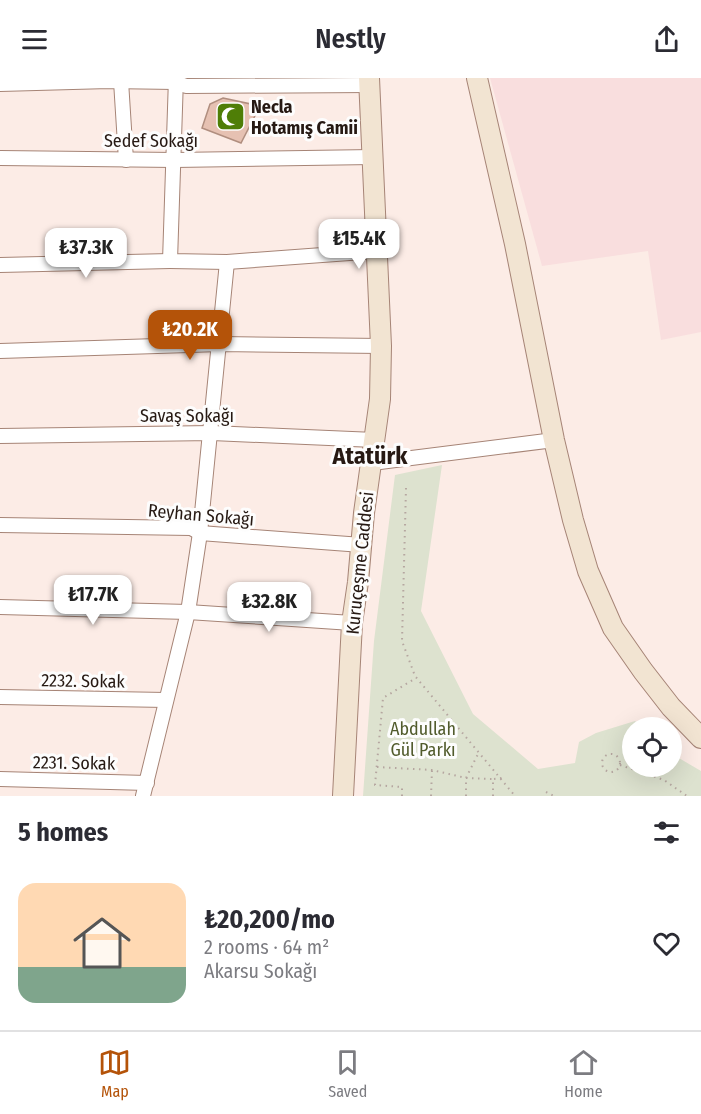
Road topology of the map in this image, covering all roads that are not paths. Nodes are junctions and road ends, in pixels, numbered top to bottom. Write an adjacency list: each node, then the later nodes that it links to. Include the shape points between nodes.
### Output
1 (477, 78): 20 (street)
2 (113, 80): 3 (street); 5 (street); 8 (street)
3 (176, 80): 4 (street, via 186,86); 9 (street)
4 (370, 81): 6 (street, Kuruçeşme Caddesi)
5 (0, 84)
6 (373, 157): 9 (street, Sedef Sokağı); 10 (street, Kuruçeşme Caddesi)
7 (0, 158): 8 (street, Sedef Sokağı)
8 (126, 160): 9 (street, Sedef Sokağı)
9 (175, 160): 11 (street)
10 (377, 251): 12 (street); 15 (street, Kuruçeşme Caddesi)
11 (170, 261): 12 (street); 13 (street)
12 (227, 262): 14 (street)
13 (0, 265)
14 (220, 344): 15 (street); 16 (street); 17 (street)
15 (381, 346): 19 (street, Kuruçeşme Caddesi)
16 (0, 351)
17 (212, 433): 18 (street, Savaş Sokağı); 19 (street, Savaş Sokağı); 23 (street)
18 (0, 436)
19 (375, 440): 21 (street, Kuruçeşme Caddesi)
20 (554, 440): 21 (street); 30 (street, via 576,530 603,608 643,671)
21 (372, 463): 24 (street, Kuruçeşme Caddesi)
22 (0, 525): 23 (street, Reyhan Sokağı, via 190,528)
23 (200, 533): 24 (street, Reyhan Sokağı); 26 (street)
24 (362, 545): 27 (street, Kuruçeşme Caddesi)
25 (0, 607): 26 (street)
26 (188, 612): 27 (street); 29 (street)
27 (352, 623): 33 (street, Kuruçeşme Caddesi)
28 (0, 697): 29 (street, 2232. Sokak)
29 (166, 700): 32 (street)
30 (701, 738)
31 (0, 779): 32 (street, 2231. Sokak)
32 (145, 789)
33 (343, 796)

